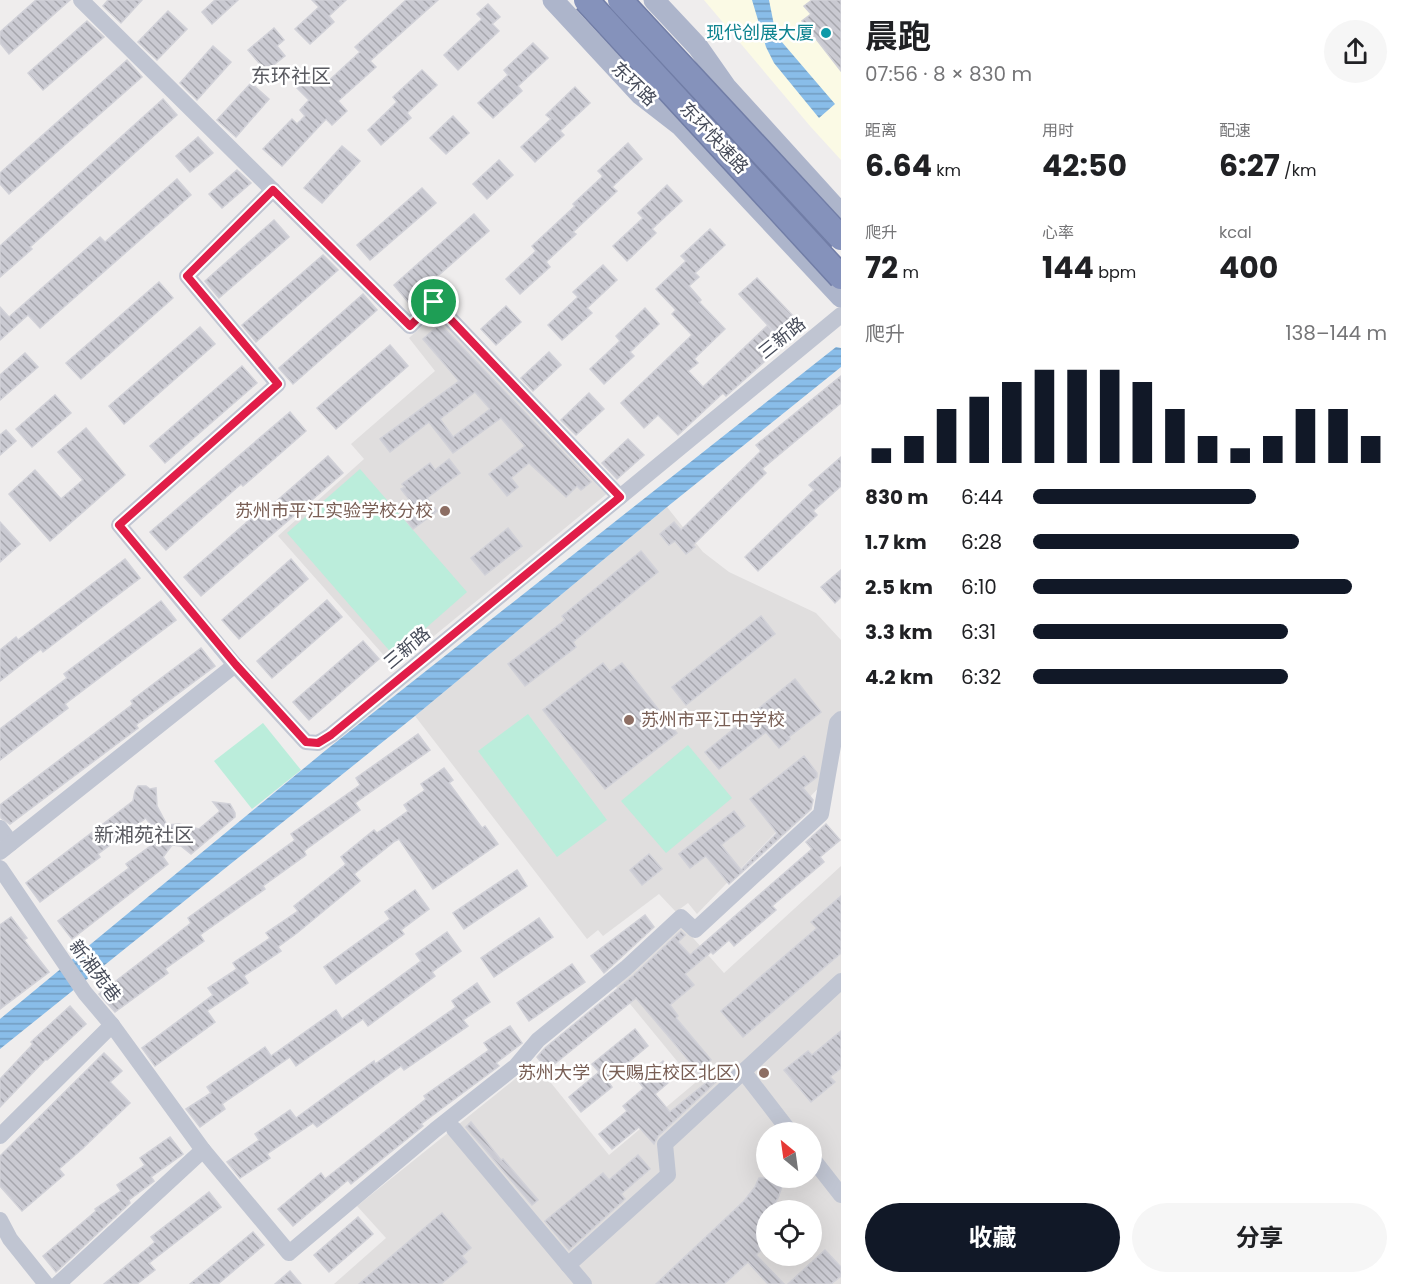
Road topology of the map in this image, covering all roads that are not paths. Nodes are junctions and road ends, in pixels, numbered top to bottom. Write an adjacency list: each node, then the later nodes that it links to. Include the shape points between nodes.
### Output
1 (81, 0): 7 (street)
2 (553, 0): 8 (main road, 东环路, via 641,95 681,126)
3 (586, 0): 13 (highway, 东环快速路, bridge)
4 (620, 0): 11 (highway, 东环快速路, bridge)
5 (654, 0): 6 (main road)
6 (806, 175): 8 (main road); 9 (main road)
7 (273, 190): 15 (street, via 410,326 434,302); 16 (street, 三新路, via 187,276 278,384 119,525)
8 (763, 213): 12 (main road, 东环路)
9 (841, 214)
10 (841, 225): 12 (main road)
11 (841, 238)
12 (805, 259): 13 (main road, 东环路)
13 (838, 283)
14 (841, 315): 15 (street, 三新路)
15 (620, 497): 16 (street, 三新路, via 318,743 306,742)
16 (236, 665): 19 (street)
17 (841, 719): 27 (street, via 837,723 821,814 695,930 681,917 538,1040 516,1066 289,1253)
18 (0, 828): 19 (street)
19 (6, 847)
20 (0, 868): 22 (street, 新湘苑巷, via 64,963)
21 (841, 981): 23 (street)
22 (112, 1025): 26 (street, 新湘苑巷); 27 (street)
23 (742, 1071): 24 (street); 31 (street, via 665,1144 668,1175)
24 (782, 1122)
25 (454, 1129): 31 (street)
26 (0, 1136)
27 (203, 1150): 33 (street)
28 (822, 1171): 29 (street)
29 (841, 1195)
30 (0, 1220): 32 (street)
31 (568, 1265): 34 (street)
32 (46, 1284)
33 (58, 1284)
34 (584, 1284)

